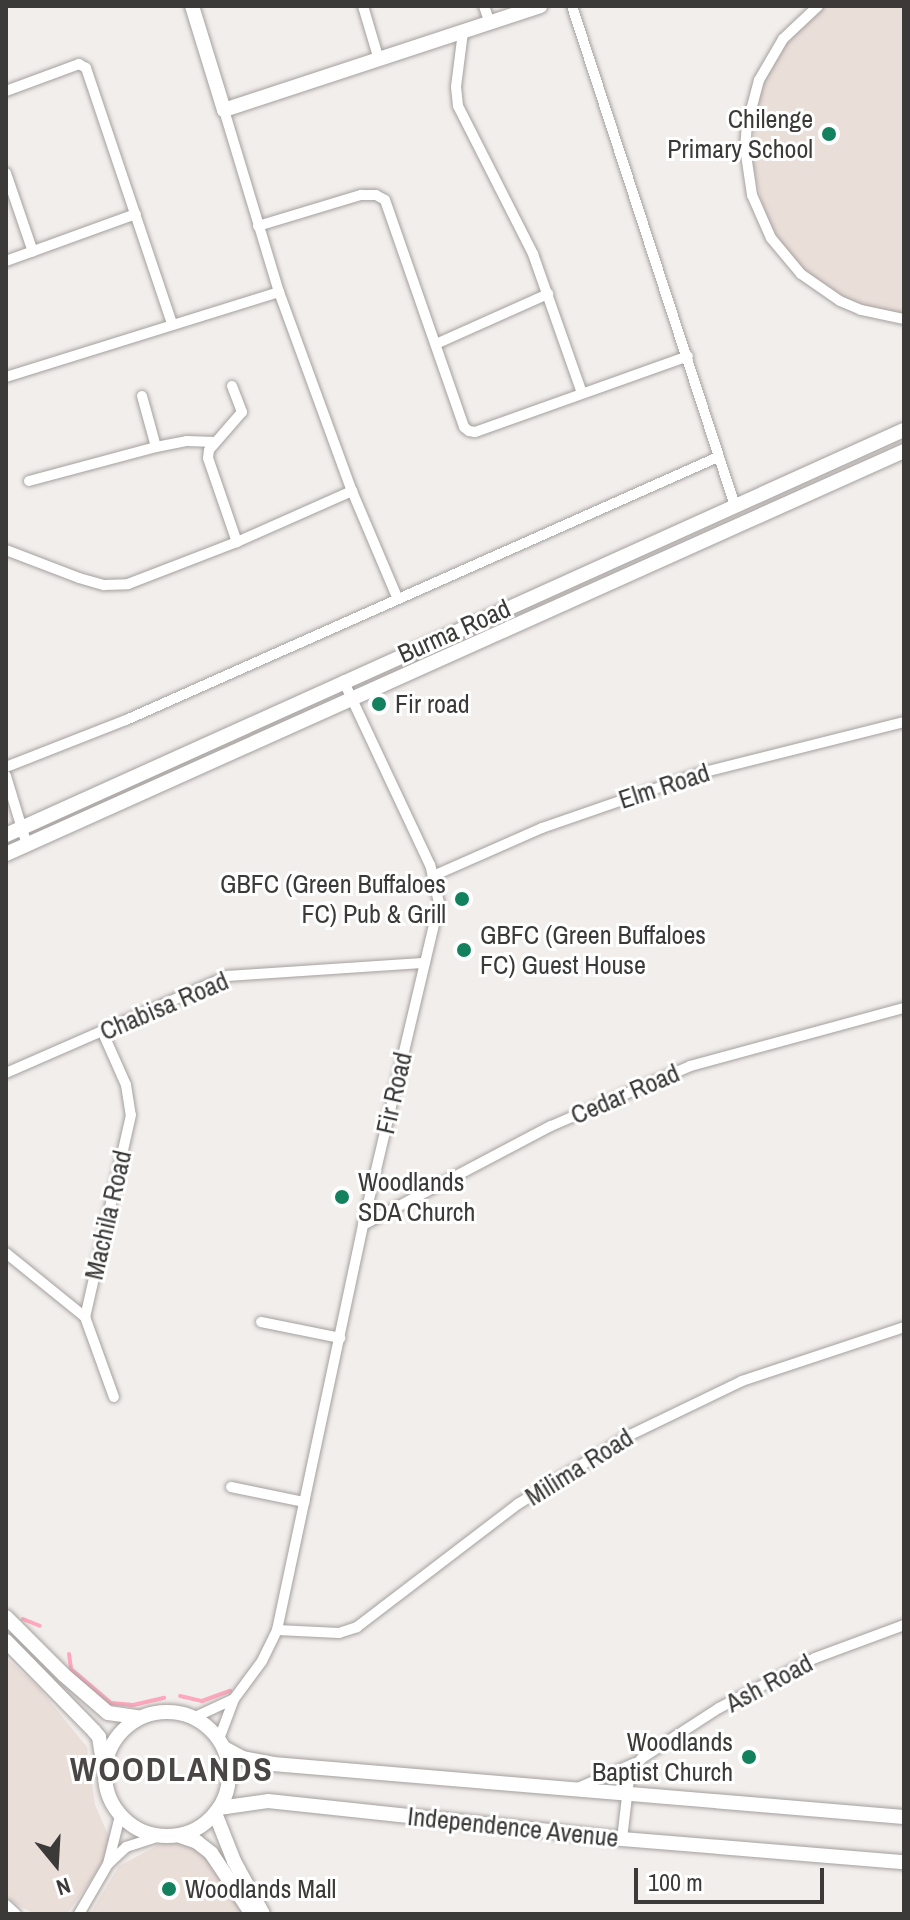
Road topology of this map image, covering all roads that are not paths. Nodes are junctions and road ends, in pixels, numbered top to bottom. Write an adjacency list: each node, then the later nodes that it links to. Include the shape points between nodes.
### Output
1 (192, 6): 11 (main road)
2 (363, 6): 9 (street)
3 (484, 6): 7 (street)
4 (540, 6): 7 (main road)
5 (572, 6): 22 (street)
6 (818, 6): 19 (street, via 783,39 759,80 745,148 752,195 771,238 801,274 861,310)
7 (490, 23): 8 (main road)
8 (463, 32): 9 (main road); 18 (street, via 458,106 519,223)
9 (379, 60): 11 (main road)
10 (6, 91): 13 (street, via 84,65)
11 (224, 110): 14 (street)
12 (6, 173): 15 (street)
13 (136, 214): 15 (street); 20 (street)
14 (258, 226): 17 (street); 21 (street, via 353,197 376,195 385,200)
15 (33, 252): 16 (street)
16 (6, 261)
17 (279, 292): 20 (street); 33 (street)
18 (548, 294): 21 (street); 25 (street)
19 (904, 319)
20 (172, 323): 23 (street)
21 (436, 344): 25 (street, via 469,431)
22 (688, 356): 25 (street); 31 (street)
23 (6, 377)
24 (232, 386): 28 (street, via 242,412)
25 (582, 393)
26 (142, 396): 29 (street)
27 (904, 430): 34 (main road, Burma Road)
28 (215, 442): 29 (street); 35 (street, via 208,458)
29 (156, 447): 32 (street)
30 (904, 451): 39 (main road, Burma Road)
31 (718, 457): 34 (street); 37 (street)
32 (29, 481)
33 (352, 491): 35 (street); 37 (street)
34 (735, 506): 38 (main road, Burma Road)
35 (237, 542): 36 (street, via 128,584 104,585)
36 (6, 550)
37 (397, 597): 41 (street, via 153,708)
38 (343, 680): 39 (street, Fir Road); 43 (main road, Burma Road)
39 (351, 697): 45 (main road, Burma Road); 47 (street, Fir Road)
40 (904, 722): 47 (street, Elm Road, via 701,773 542,828)
41 (6, 767)
42 (6, 776): 43 (street)
43 (21, 828): 44 (main road, Burma Road); 45 (street)
44 (6, 835)
45 (27, 845): 46 (main road, Burma Road)
46 (6, 854)
47 (433, 876): 48 (street, Fir Road, via 439,903)
48 (425, 963): 50 (street, Chabisa Road, via 228,976); 52 (street, Fir Road)
49 (904, 1008): 52 (street, Cedar Road, via 690,1066 551,1126)
50 (103, 1033): 51 (street, Chabisa Road); 54 (street, Machila Road, via 126,1085 131,1115)
51 (6, 1073)
52 (363, 1225): 57 (street, Fir Road)
53 (6, 1253): 54 (street)
54 (85, 1317): 58 (street)
55 (261, 1322): 57 (street)
56 (904, 1327): 63 (street, Milima Road, via 742,1381 630,1435 518,1504 357,1627 339,1633)
57 (340, 1338): 60 (street, Fir Road)
58 (114, 1397)
59 (231, 1487): 60 (street)
60 (304, 1502): 63 (street, Fir Road)
61 (6, 1617): 66 (main road, via 108,1713)
62 (904, 1625): 69 (street, Ash Road, via 804,1664 719,1708)
63 (277, 1630): 65 (street, Fir Road)
64 (6, 1641): 70 (main road, via 99,1737)
65 (234, 1699): 67 (street, Fir Road); 68 (street, Fir Road)
66 (138, 1717): 67 (main road, via 175,1711); 70 (main road, via 119,1733)
67 (193, 1718): 68 (main road)
68 (221, 1744): 71 (main road, Independence Avenue, via 243,1758 273,1764); 73 (main road, via 229,1773)
69 (642, 1758): 71 (street, Ash Road); 72 (street, via 630,1771)
70 (104, 1768): 74 (main road, via 108,1793)
71 (571, 1790): 72 (main road, Independence Avenue)
72 (628, 1795): 75 (main road, Independence Avenue); 78 (street)
73 (217, 1811): 77 (main road, via 200,1828); 78 (main road, Independence Avenue, via 268,1801); 85 (main road, via 234,1861)
74 (120, 1816): 76 (main road); 80 (street)
75 (904, 1817)
76 (159, 1836): 77 (main road); 80 (street, via 126,1847)
77 (180, 1836): 84 (main road, via 211,1853)
78 (622, 1839): 79 (main road, Independence Avenue)
79 (904, 1862)
80 (108, 1864): 83 (street)
81 (6, 1905): 82 (street)
82 (16, 1914)
83 (79, 1914)
84 (252, 1914)
85 (263, 1914)

